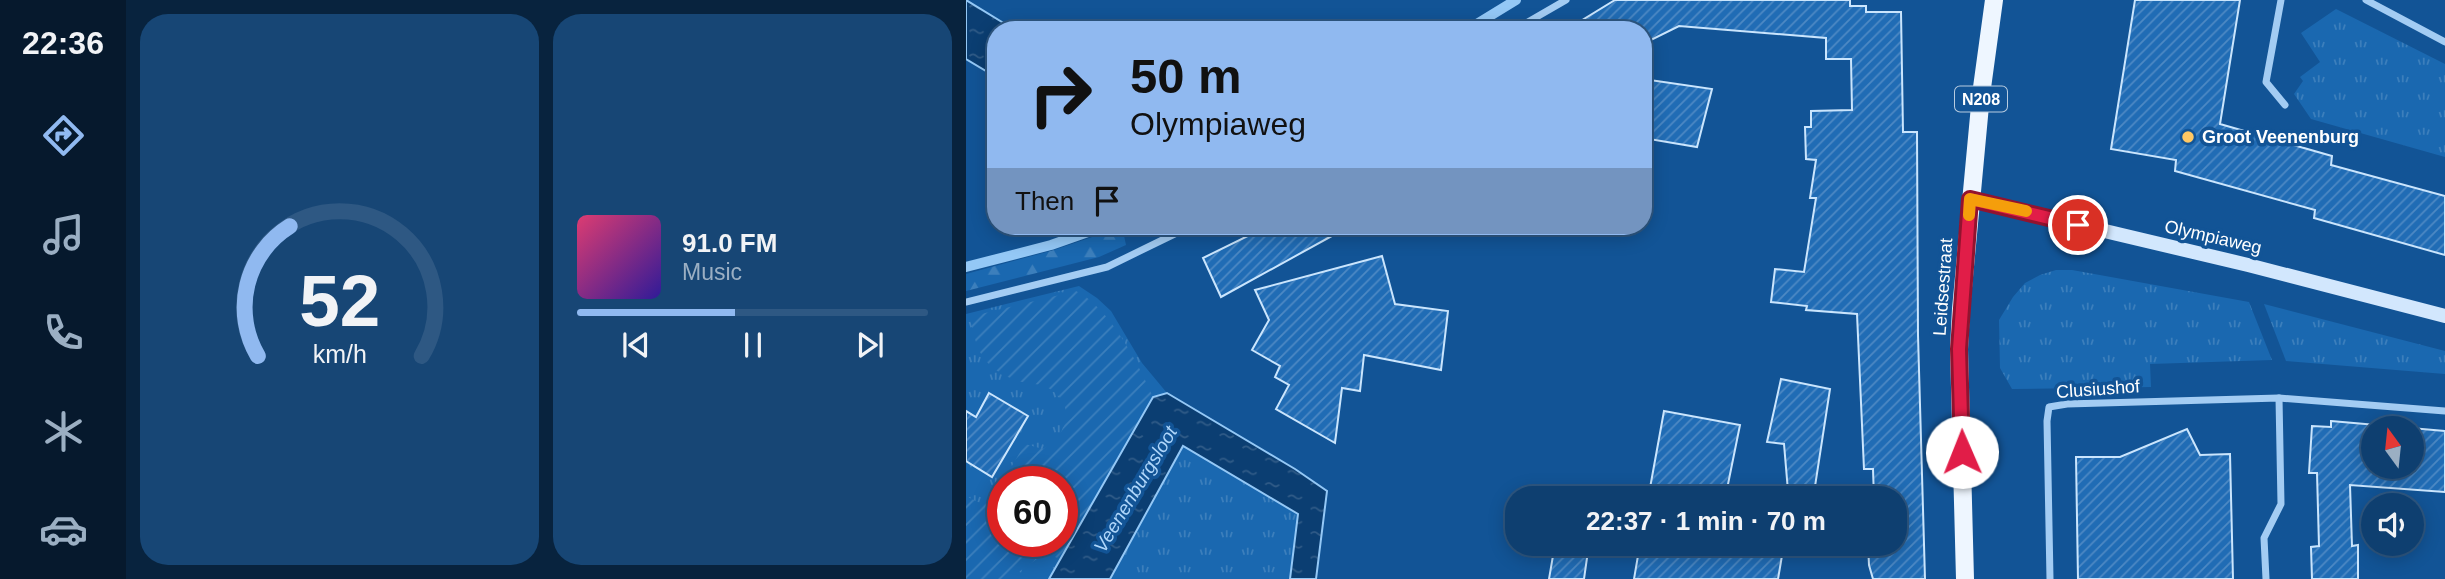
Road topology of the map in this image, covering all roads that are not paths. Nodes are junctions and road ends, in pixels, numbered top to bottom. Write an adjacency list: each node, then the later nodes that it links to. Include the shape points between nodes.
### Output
1 (1566, 0): 5 (street)
2 (1994, 0): 8 (main road, Leidsestraat / N208)
3 (2281, 0): 7 (street, via 2266,82)
4 (2366, 0): 6 (street)
5 (1530, 21)
6 (2445, 42)
7 (2285, 106)
8 (1970, 199): 11 (main road, Olympiaweg); 14 (main road, Leidsestraat / N208, via 1959,349)
9 (1173, 235): 10 (street, via 1107,267)
10 (966, 302)
11 (2445, 316)
12 (2279, 398): 13 (street, Clusiushof); 15 (street, Clusiushof, via 2049,407); 16 (street, via 2281,504 2264,538)
13 (2445, 411)
14 (1965, 579)
15 (2050, 579)
16 (2266, 579)

